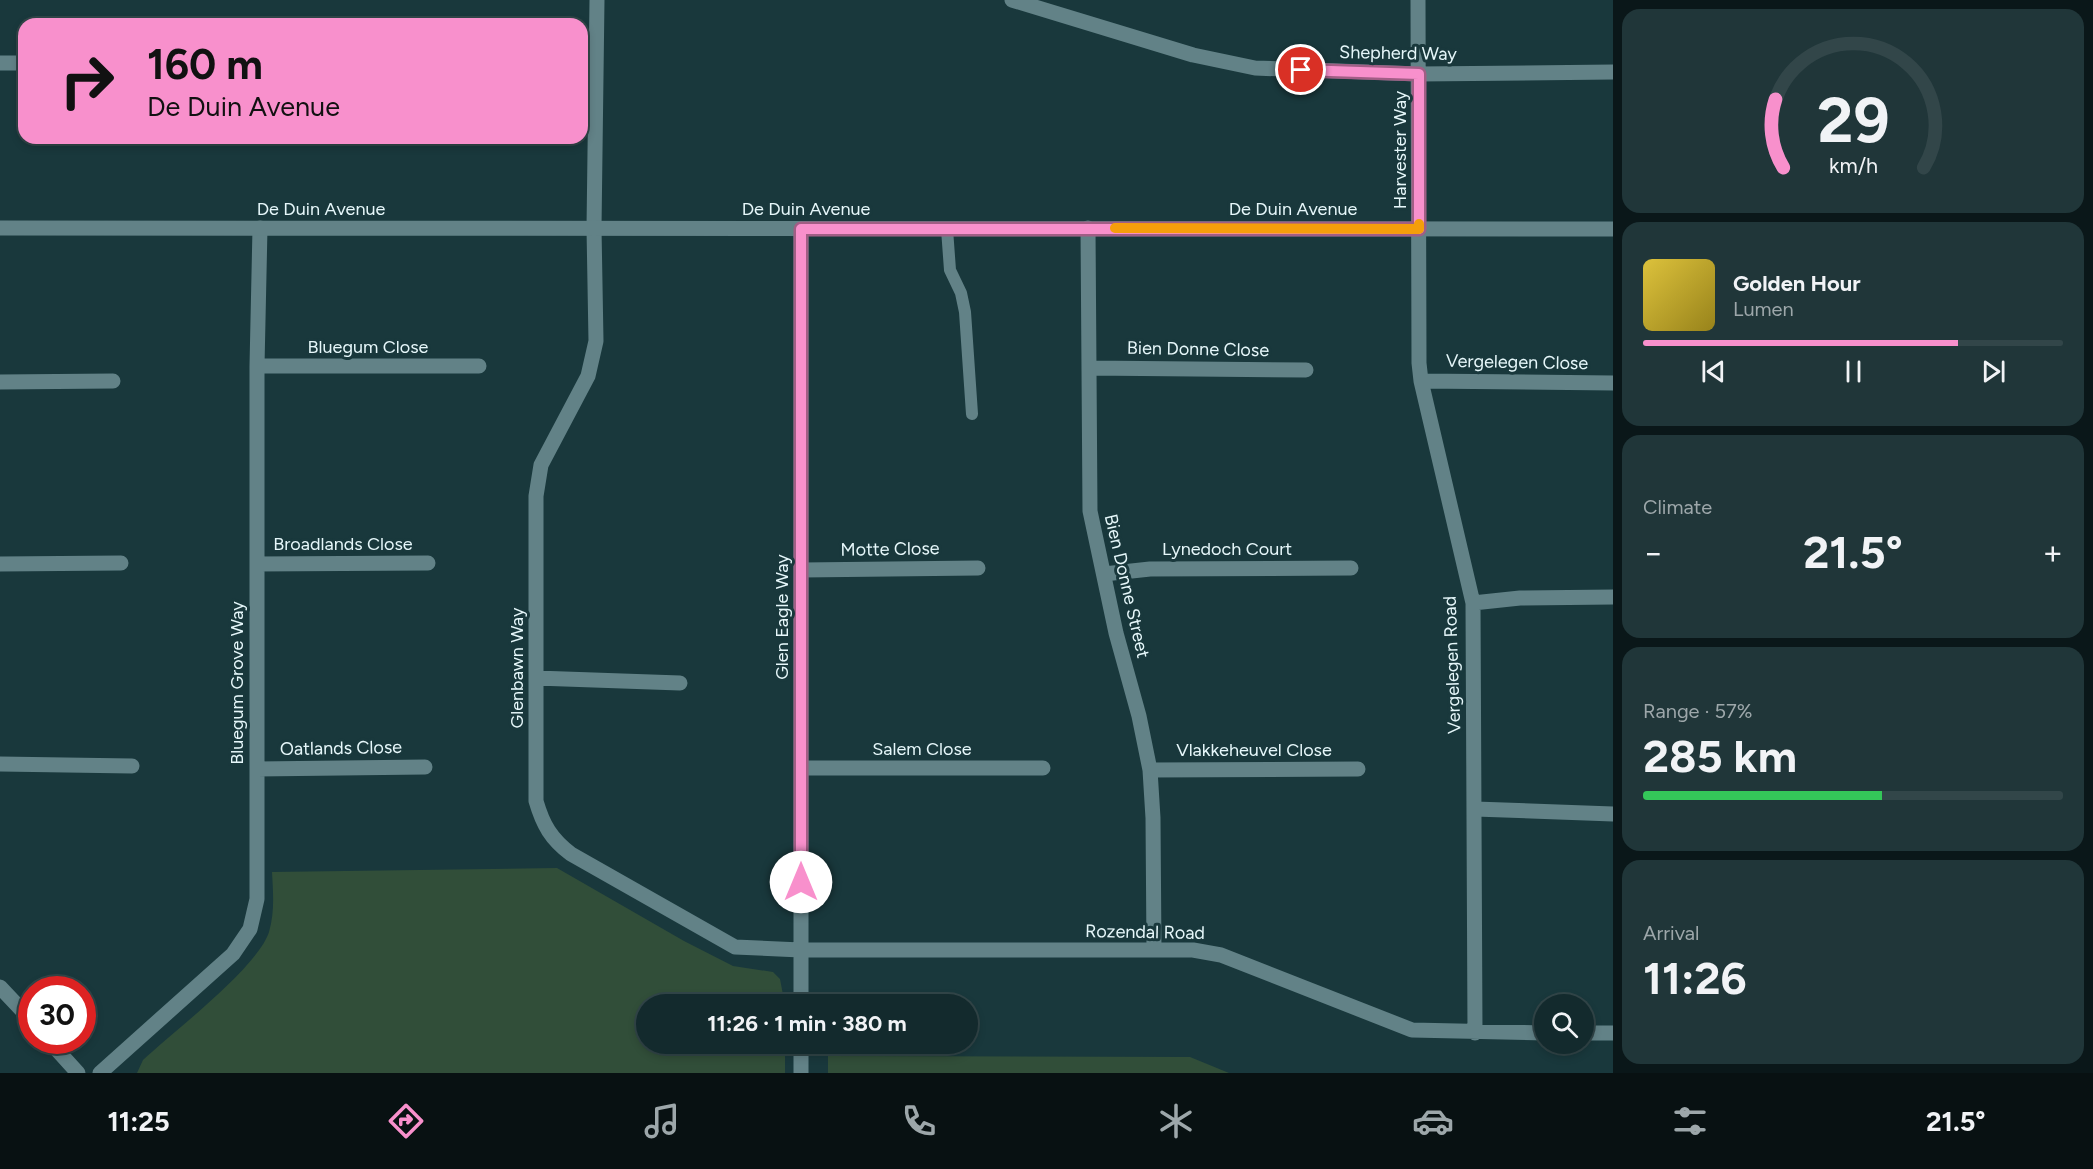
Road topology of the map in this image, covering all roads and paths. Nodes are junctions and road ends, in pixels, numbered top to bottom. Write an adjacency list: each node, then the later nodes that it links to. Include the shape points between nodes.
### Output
1 (597, 0): 4 (street, Glenbawn Way)
2 (1012, 0): 8 (street, Shepherd Way, via 1193,55 1255,68)
3 (1418, 0): 8 (street, Harvester Way)
4 (590, 61): 11 (street, Glenbawn Way)
5 (0, 63): 6 (street)
6 (18, 63)
7 (1613, 72): 8 (street, Shepherd Way)
8 (1419, 74): 15 (street, Harvester Way)
9 (0, 228): 10 (street, De Duin Avenue)
10 (260, 228): 11 (street, De Duin Avenue); 17 (street, Bluegum Grove Way)
11 (594, 228): 13 (street, De Duin Avenue); 36 (street, Glenbawn Way, via 594,358 548,449 537,480)
12 (1088, 228): 14 (street, De Duin Avenue); 15 (street, De Duin Avenue); 19 (street, Bien Donne Street)
13 (801, 229): 14 (street, De Duin Avenue); 32 (street, Glen Eagle Way)
14 (947, 229): 25 (lane, via 950,270 965,312)
15 (1419, 229): 16 (street, De Duin Avenue); 22 (street, Vergelegen Road)
16 (1613, 229)
17 (257, 366): 18 (street, Bluegum Close); 29 (street, Bluegum Grove Way)
18 (478, 366)
19 (1089, 368): 20 (street, Bien Donne Close); 33 (street, Bien Donne Street, via 1090,511)
20 (1306, 370)
21 (113, 381): 23 (street)
22 (1421, 381): 24 (street, Vergelegen Close); 35 (street, Vergelegen Road)
23 (0, 382)
24 (1613, 383)
25 (972, 414)
26 (121, 563): 28 (street)
27 (428, 563): 29 (street, Broadlands Close)
28 (0, 564)
29 (257, 564): 43 (street, Bluegum Grove Way)
30 (978, 568): 32 (street, Motte Close)
31 (1351, 568): 33 (street, Lynedoch Court, via 1150,569)
32 (802, 570): 41 (street, Glen Eagle Way)
33 (1104, 574): 45 (street, Bien Donne Street)
34 (1613, 597): 35 (street)
35 (1473, 603): 46 (street, Vergelegen Road)
36 (536, 678): 37 (street); 48 (street, Glenbawn Way, via 536,801 553,840 735,947)
37 (680, 683)
38 (0, 764): 39 (street)
39 (132, 766)
40 (425, 766): 43 (street, Oatlands Close)
41 (801, 768): 42 (street, Salem Close); 48 (street, Glen Eagle Way)
42 (1043, 768)
43 (257, 769): 60 (street, Bluegum Grove Way, via 257,899 250,929 233,954)
44 (1358, 769): 45 (street, Vlakkeheuvel Close)
45 (1150, 770): 49 (street, Bien Donne Street)
46 (1475, 809): 47 (street); 53 (street, Vergelegen Road)
47 (1613, 814)
48 (801, 950): 49 (street, Rozendal Road); 51 (street, Glen Eagle Way)
49 (1154, 950): 53 (street, Rozendal Road, via 1221,955 1412,1030)
50 (0, 987): 52 (street)
51 (801, 994)
52 (18, 1006)
53 (1475, 1033): 54 (street, Rozendal Road)
54 (1534, 1033)
55 (1594, 1033): 56 (street)
56 (1613, 1033)
57 (61, 1054): 59 (street)
58 (801, 1054): 61 (street)
59 (78, 1073)
60 (100, 1073)
61 (801, 1073)

